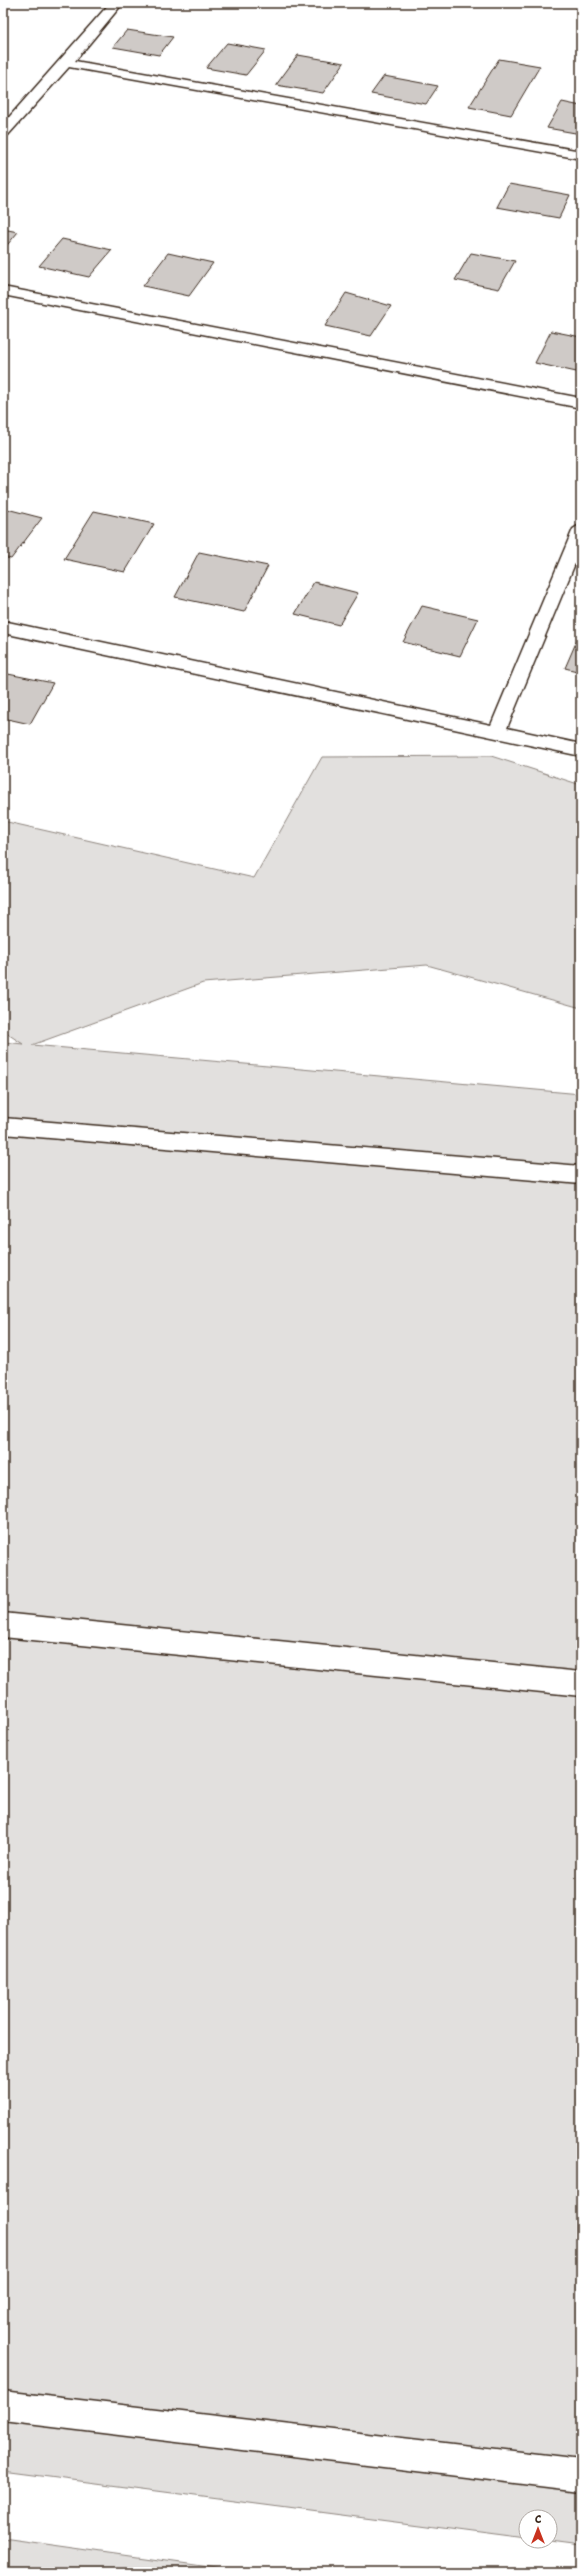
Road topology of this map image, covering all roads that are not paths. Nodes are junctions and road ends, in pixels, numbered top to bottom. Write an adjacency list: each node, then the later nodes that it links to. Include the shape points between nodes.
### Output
1 (116, 3): 2 (lane)
2 (66, 63): 3 (lane); 4 (lane)
3 (3, 132)
4 (581, 155)
5 (3, 291): 6 (lane)
6 (581, 403)
7 (581, 529): 9 (lane)
8 (3, 627): 9 (lane)
9 (497, 731): 10 (lane)
10 (581, 750)
11 (3, 1126): 12 (lane)
12 (581, 1175)
13 (3, 1625): 14 (lane)
14 (581, 1684)
15 (3, 2406): 16 (lane)
16 (581, 2475)

